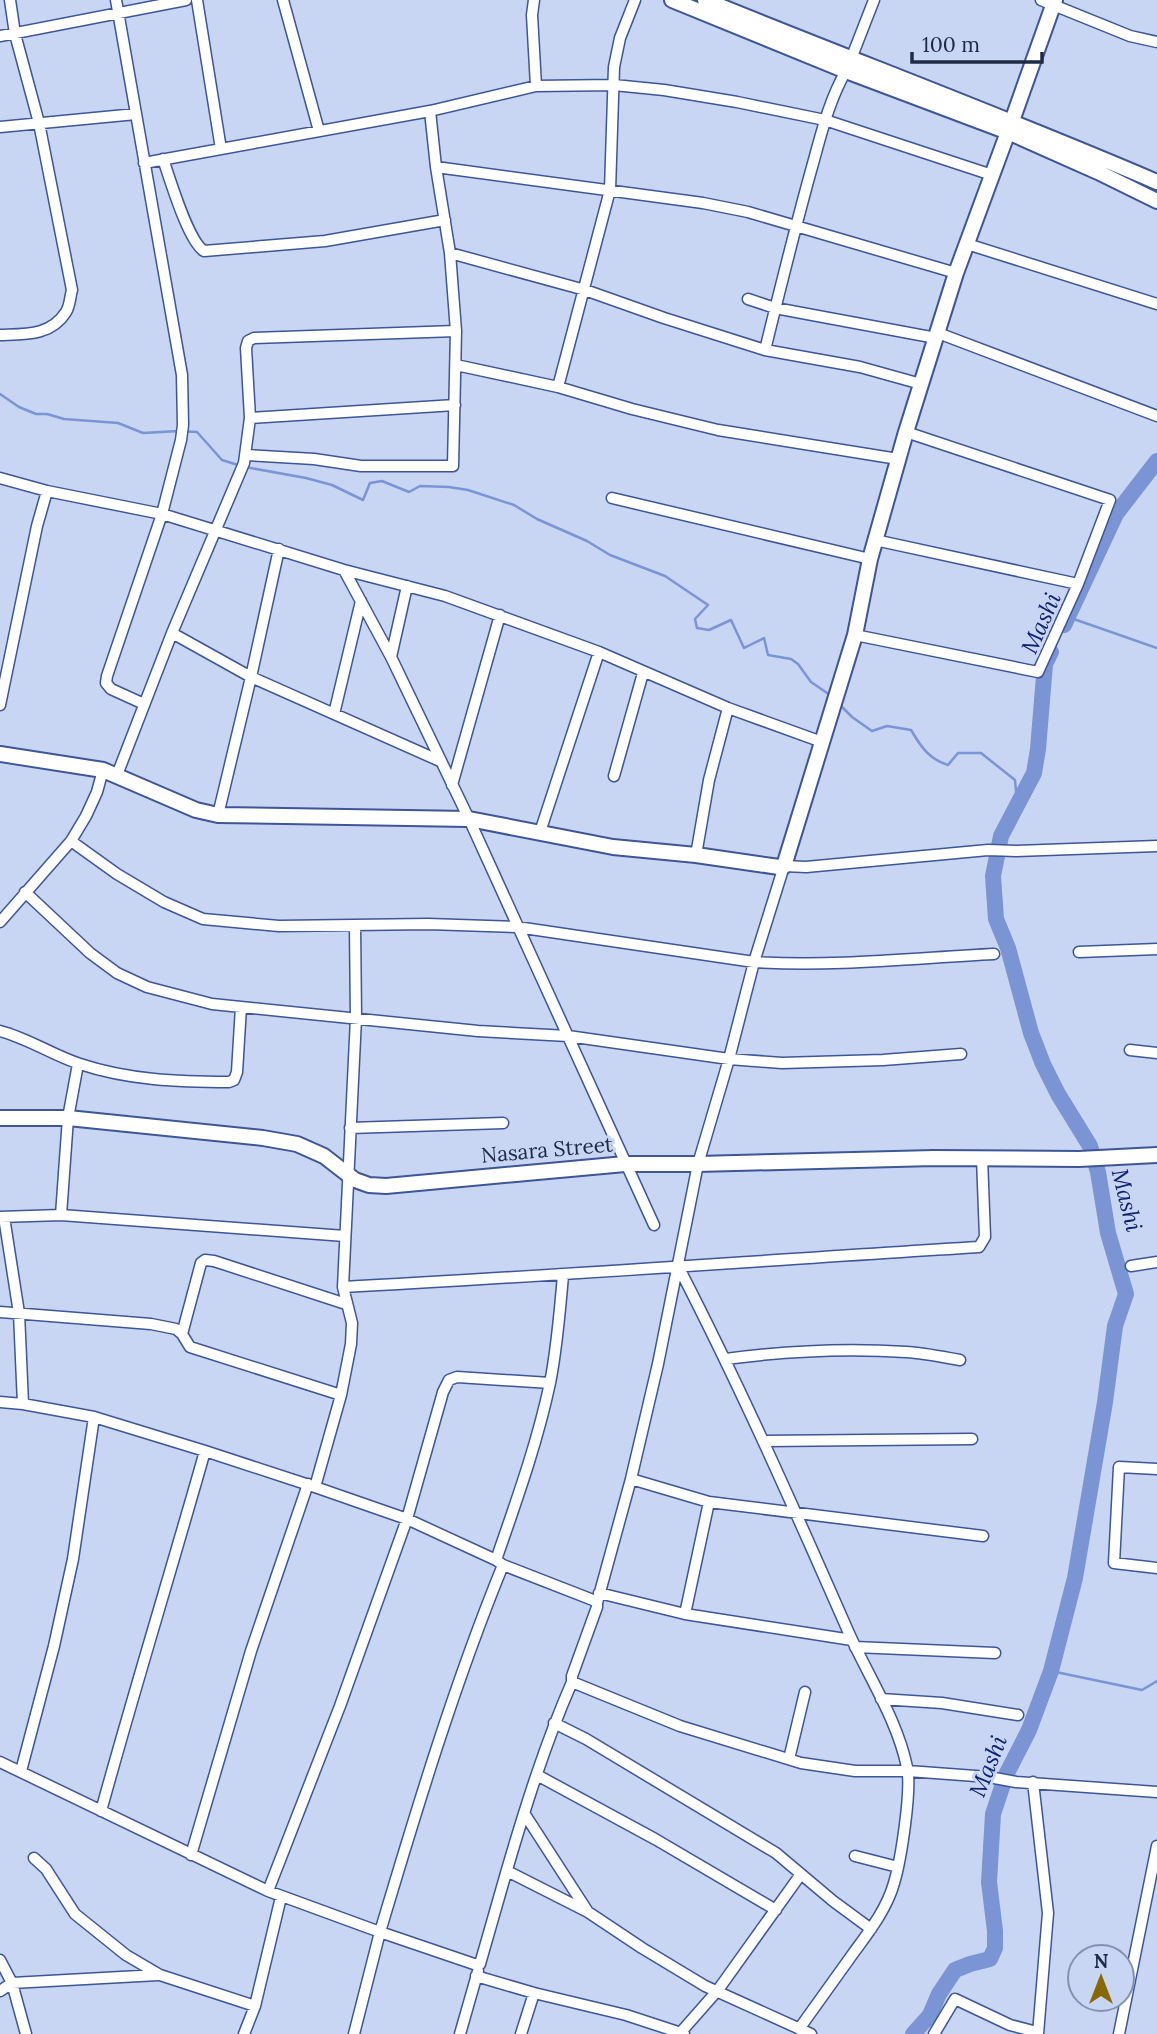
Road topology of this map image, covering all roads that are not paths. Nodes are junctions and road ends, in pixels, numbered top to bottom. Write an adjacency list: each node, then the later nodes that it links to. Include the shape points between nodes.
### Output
1 (10, 0): 13 (street)
2 (116, 0): 12 (street)
3 (186, 0): 12 (street)
4 (197, 0): 26 (street)
5 (283, 0): 25 (street)
6 (534, 0): 18 (street)
7 (635, 0): 17 (street, via 620,38)
8 (672, 0): 16 (street)
9 (705, 0): 16 (street)
10 (874, 0): 16 (street)
11 (1050, 2): 15 (street, via 1130,36); 24 (street)
12 (118, 14): 13 (street); 20 (street)
13 (15, 34): 14 (street); 22 (street)
14 (0, 36)
15 (1157, 42)
16 (849, 65): 21 (street); 24 (street)
17 (614, 85): 18 (street); 21 (street); 32 (street)
18 (536, 86): 19 (street)
19 (430, 111): 25 (street); 29 (street)
20 (136, 114): 22 (street); 28 (street)
21 (825, 120): 30 (street); 35 (street)
22 (40, 123): 23 (street); 44 (street, via 72,290 67,311 54,325 37,334)
23 (0, 127)
24 (1010, 127): 30 (street); 31 (street); 33 (street)
25 (319, 131): 26 (street)
26 (221, 149): 27 (street)
27 (163, 159): 28 (street); 34 (street, via 192,237 204,251 325,241)
28 (144, 163): 59 (street, via 182,375 181,440)
29 (436, 167): 32 (street); 34 (street)
30 (992, 174): 36 (street)
31 (1157, 182)
32 (610, 190): 35 (street, via 703,203); 39 (street)
33 (1157, 201)
34 (445, 220): 37 (street)
35 (796, 225): 38 (street); 42 (street)
36 (967, 244): 38 (street); 41 (street)
37 (450, 253): 39 (street); 43 (street)
38 (956, 273): 45 (street)
39 (585, 290): 46 (street); 49 (street)
40 (748, 299): 42 (street)
41 (1157, 304)
42 (775, 308): 45 (street); 46 (street)
43 (456, 331): 47 (street); 52 (street, via 254,338 246,348)
44 (0, 335)
45 (937, 336): 48 (street); 51 (street)
46 (765, 350): 48 (street, via 860,367)
47 (456, 365): 49 (street); 50 (street)
48 (921, 384): 53 (street)
49 (558, 387): 55 (street, via 718,430)
50 (455, 405): 52 (street); 54 (street, via 451,467 361,466)
51 (1157, 416)
52 (250, 418): 54 (street)
53 (906, 432): 55 (street); 65 (street, via 1110,500)
54 (246, 455): 60 (street)
55 (898, 459): 61 (street)
56 (0, 478): 57 (street)
57 (47, 491): 59 (street); 76 (street)
58 (612, 498): 63 (street)
59 (162, 514): 60 (street); 75 (street, via 106,683 111,690)
60 (215, 529): 62 (street); 69 (street)
61 (875, 540): 63 (street); 65 (street)
62 (279, 549): 64 (street); 74 (street)
63 (870, 559): 70 (street)
64 (344, 570): 66 (street); 67 (street)
65 (1079, 584): 70 (street, via 1038,671)
66 (407, 586): 68 (street); 72 (street)
67 (360, 601): 72 (street); 78 (street)
68 (500, 615): 71 (street); 84 (street)
69 (172, 633): 74 (street); 75 (street)
70 (855, 635): 79 (street)
71 (598, 652): 73 (street); 87 (street)
72 (391, 657): 81 (street)
73 (643, 673): 77 (street); 83 (street)
74 (251, 677): 78 (street); 85 (street)
75 (144, 704): 82 (street)
76 (0, 705)
77 (728, 708): 79 (street); 90 (street)
78 (334, 714): 81 (street)
79 (822, 742): 91 (street)
80 (0, 754): 82 (street)
81 (440, 761): 84 (street)
82 (110, 772): 85 (street, via 195,810); 88 (street)
83 (614, 776)
84 (452, 785): 86 (street)
85 (218, 815): 86 (street)
86 (469, 818): 87 (street); 95 (street)
87 (540, 832): 90 (street, via 613,847)
88 (71, 841): 92 (street); 94 (street, via 163,902 203,919 279,926)
89 (1157, 846): 91 (street, via 988,850)
90 (696, 855): 91 (street)
91 (784, 866): 99 (street)
92 (25, 892): 93 (street); 100 (street, via 117,973 146,987)
93 (0, 922)
94 (355, 925): 95 (street); 101 (street)
95 (517, 927): 99 (street); 103 (street)
96 (1157, 949): 97 (street)
97 (1079, 952)
98 (994, 954): 99 (street)
99 (754, 962): 107 (street)
100 (241, 1007): 101 (street); 108 (street, via 237,1072 229,1082 125,1077)
101 (356, 1018): 103 (street); 112 (street)
102 (0, 1031): 108 (street)
103 (568, 1037): 107 (street); 115 (street)
104 (1130, 1050): 105 (street)
105 (1157, 1053)
106 (961, 1054): 107 (street, via 782,1063)
107 (729, 1059): 116 (street)
108 (78, 1064): 110 (street)
109 (0, 1118): 110 (street, Nasara Street)
110 (68, 1118): 117 (street, Nasara Street, via 297,1144 324,1156); 118 (street)
111 (503, 1123): 112 (street)
112 (350, 1128): 117 (street)
113 (1157, 1155): 114 (street, Nasara Street)
114 (982, 1158): 116 (street, Nasara Street); 123 (street, via 985,1237 979,1247)
115 (625, 1164): 116 (street, Nasara Street); 117 (street, Nasara Street, via 386,1186 369,1185); 120 (street)
116 (698, 1164): 123 (street)
117 (347, 1175): 121 (street)
118 (61, 1216): 119 (street); 121 (street)
119 (2, 1217): 129 (street)
120 (654, 1225)
121 (345, 1236): 126 (street)
122 (1157, 1262): 124 (street)
123 (678, 1266): 125 (street); 131 (street); 142 (street)
124 (1131, 1266)
125 (563, 1275): 126 (street); 133 (street)
126 (343, 1287): 127 (street)
127 (346, 1304): 130 (street, via 205,1260); 134 (street, via 352,1323 351,1344)
128 (0, 1312): 129 (street)
129 (19, 1313): 130 (street, via 151,1324); 136 (street)
130 (182, 1334): 134 (street, via 190,1347)
131 (726, 1359): 132 (street, via 825,1351 908,1352); 139 (street)
132 (960, 1360)
133 (550, 1383): 146 (street, via 449,1380); 148 (street)
134 (341, 1395): 143 (street)
135 (0, 1402): 136 (street)
136 (23, 1404): 137 (street)
137 (94, 1417): 140 (street); 161 (street, via 74,1559)
138 (972, 1439): 139 (street)
139 (764, 1441): 145 (street)
140 (205, 1451): 143 (street); 166 (street)
141 (1157, 1469): 149 (street, via 1119,1467 1114,1563)
142 (631, 1479): 144 (street); 150 (street)
143 (312, 1485): 146 (street); 169 (street, via 251,1651)
144 (709, 1502): 145 (street); 151 (street)
145 (797, 1514): 147 (street); 152 (street)
146 (407, 1519): 148 (street); 175 (street)
147 (983, 1536)
148 (500, 1563): 150 (street); 180 (street)
149 (1157, 1567)
150 (598, 1598): 151 (street); 154 (street)
151 (685, 1614): 152 (street)
152 (854, 1644): 153 (street); 156 (street)
153 (995, 1653)
154 (572, 1682): 158 (street); 159 (street, via 680,1726)
155 (806, 1692): 159 (street)
156 (881, 1699): 157 (street, via 942,1703); 162 (street)
157 (1018, 1716)
158 (554, 1723): 163 (street); 174 (street, via 776,1853)
159 (789, 1759): 162 (street, via 855,1771)
160 (0, 1762): 161 (street)
161 (21, 1771): 166 (street)
162 (908, 1771): 164 (street); 172 (street)
163 (537, 1775): 167 (street); 177 (street)
164 (1033, 1782): 165 (street); 192 (street, via 1048,1913)
165 (1157, 1792)
166 (101, 1811): 169 (street)
167 (524, 1813): 173 (street); 178 (street)
168 (1157, 1846): 200 (street)
169 (191, 1855): 175 (street)
170 (855, 1856): 172 (street)
171 (34, 1858): 183 (street, via 75,1914 126,1955)
172 (898, 1867): 179 (street)
173 (506, 1873): 178 (street); 182 (street)
174 (801, 1874): 177 (street); 179 (street)
175 (268, 1891): 176 (street)
176 (282, 1898): 180 (street); 189 (street)
177 (776, 1910): 186 (street)
178 (588, 1912): 186 (street)
179 (871, 1929): 190 (street)
180 (380, 1932): 182 (street); 195 (street)
181 (0, 1960): 185 (street)
182 (480, 1964): 184 (street)
183 (160, 1975): 185 (street); 189 (street)
184 (476, 1976): 188 (street); 196 (street)
185 (12, 1983): 187 (street); 193 (street)
186 (718, 1990): 190 (street); 191 (street)
187 (0, 1991)
188 (534, 1993): 191 (street); 197 (street)
189 (255, 2006): 194 (street)
190 (799, 2029): 198 (street)
191 (682, 2033)
192 (1038, 2033): 199 (street, via 955,1999)
193 (26, 2034)
194 (244, 2034)
195 (354, 2034)
196 (460, 2034)
197 (521, 2034)
198 (811, 2034)
199 (934, 2034)
200 (1119, 2034)

